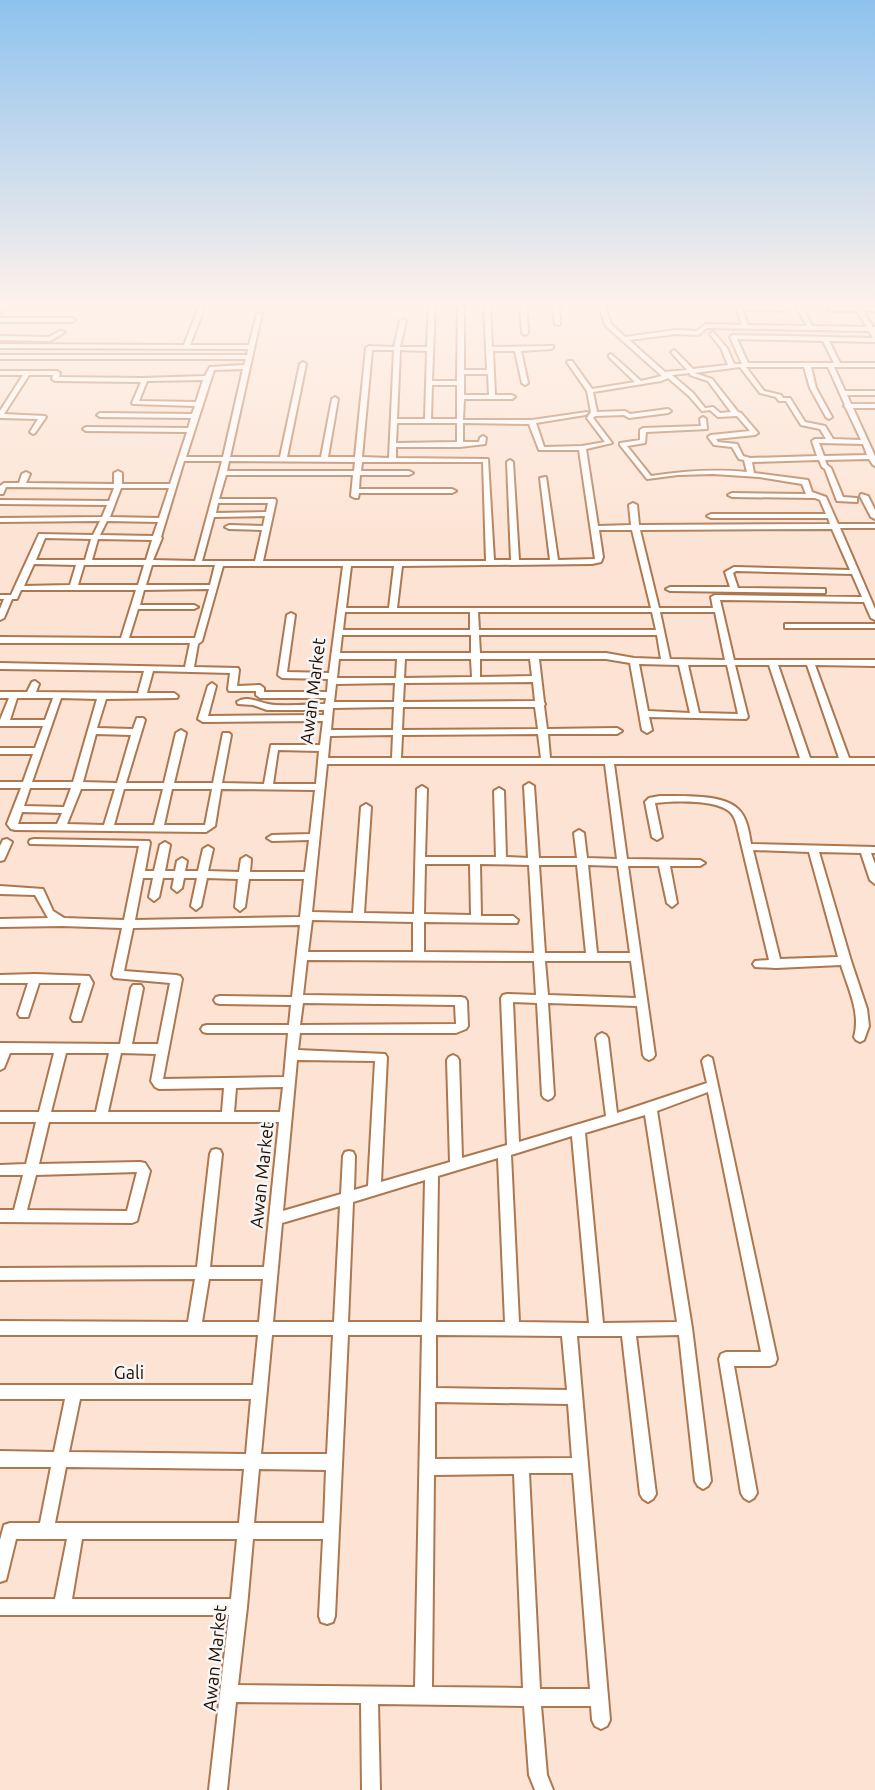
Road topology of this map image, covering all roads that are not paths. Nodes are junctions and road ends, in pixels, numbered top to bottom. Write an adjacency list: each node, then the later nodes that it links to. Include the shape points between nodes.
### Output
1 (18, 388): 32 (street)
2 (141, 388): 25 (street, via 135,403)
3 (204, 388): 25 (street)
4 (242, 388): 53 (street)
5 (298, 388): 54 (street)
6 (365, 388): 56 (street)
7 (396, 388): 37 (street)
8 (429, 388): 38 (street)
9 (460, 388): 21 (street)
10 (492, 388): 22 (street)
11 (587, 388): 18 (street)
12 (615, 388): 18 (street)
13 (681, 388): 30 (street, via 693,394 704,410 711,408 718,416)
14 (716, 388): 30 (street)
15 (758, 388): 44 (street, via 762,393 788,399 803,424 823,427)
16 (813, 388): 34 (street)
17 (840, 388): 19 (street)
18 (590, 392): 29 (street)
19 (842, 393): 20 (street); 26 (street)
20 (875, 393)
21 (459, 397): 22 (street); 36 (street)
22 (492, 397): 23 (street)
23 (512, 397)
24 (335, 399): 55 (street)
25 (199, 404): 33 (street)
26 (847, 406): 27 (street); 45 (street)
27 (875, 406)
28 (668, 411): 29 (street, via 629,416)
29 (589, 414): 39 (street); 46 (street)
30 (736, 414): 58 (street, via 755,433 711,437 716,444 735,446 741,458)
31 (100, 415): 33 (street)
32 (0, 416): 42 (street, via 43,417)
33 (195, 416): 41 (street)
34 (829, 417)
35 (703, 419): 47 (street, via 705,428 643,430 643,442)
36 (459, 420): 38 (street); 39 (street); 49 (street)
37 (395, 421): 38 (street); 48 (street)
38 (428, 421)
39 (532, 422): 50 (street, via 541,449)
40 (86, 429): 41 (street)
41 (192, 430): 52 (street)
42 (33, 432)
43 (483, 438): 49 (street, via 482,444)
44 (830, 441): 45 (street); 51 (street, via 815,441)
45 (864, 442): 59 (street)
46 (608, 444): 47 (street); 50 (street)
47 (622, 444): 65 (street, via 649,478 713,471)
48 (393, 445): 49 (street); 57 (street)
49 (460, 445)
50 (582, 448): 96 (street)
51 (820, 456): 58 (street); 59 (street); 76 (street, via 840,499)
52 (183, 459): 53 (street); 70 (street)
53 (226, 459): 54 (street); 61 (street)
54 (284, 459): 55 (street)
55 (324, 459): 56 (street)
56 (358, 459): 57 (street); 63 (street)
57 (392, 460): 106 (street, via 486,460)
58 (748, 460): 65 (street)
59 (873, 460)
60 (510, 462): 107 (street)
61 (223, 472): 63 (street); 77 (street)
62 (118, 473): 69 (street)
63 (357, 473): 64 (street); 71 (street, via 355,494)
64 (409, 473)
65 (751, 473): 74 (street, via 804,482 809,493)
66 (26, 474): 68 (street)
67 (544, 478): 108 (street)
68 (22, 485): 69 (street); 72 (street, via 4,485)
69 (118, 486): 70 (street); 80 (street)
70 (174, 486): 90 (street)
71 (452, 491)
72 (0, 492)
73 (732, 495): 74 (street)
74 (816, 496): 85 (street, via 823,499)
75 (864, 496): 86 (street)
76 (854, 500)
77 (214, 501): 82 (street, via 272,501); 83 (street)
78 (0, 502): 79 (street)
79 (57, 503): 80 (street); 89 (street)
80 (112, 503): 87 (street)
81 (633, 505): 92 (street)
82 (269, 514): 83 (street); 95 (street)
83 (210, 515): 103 (street)
84 (711, 516): 85 (street)
85 (831, 516): 91 (street)
86 (875, 517)
87 (105, 519): 89 (street); 90 (street); 98 (street)
88 (0, 520): 89 (street)
89 (49, 520): 97 (street)
90 (163, 520): 99 (street)
91 (835, 525): 92 (street); 93 (street); 112 (street)
92 (635, 526): 96 (street); 129 (street)
93 (875, 526)
94 (229, 527): 95 (street)
95 (266, 528): 109 (street)
96 (594, 528): 108 (street, via 598,560)
97 (42, 536): 98 (street); 100 (street)
98 (95, 537): 99 (street); 101 (street)
99 (158, 538): 102 (street)
100 (31, 562): 101 (street); 114 (street)
101 (85, 562): 102 (street); 115 (street)
102 (150, 563): 103 (street); 117 (street)
103 (198, 563): 104 (street)
104 (220, 563): 109 (street); 113 (street)
105 (398, 563): 106 (street); 110 (street); 128 (street)
106 (490, 563): 107 (street)
107 (515, 563): 108 (street)
108 (554, 563)
109 (258, 564): 110 (street)
110 (347, 564): 127 (street, Awan Market)
111 (814, 571): 112 (street); 119 (street, via 734,569 729,572); 121 (street)
112 (855, 572): 116 (street)
113 (214, 587): 117 (street); 141 (street, via 200,640)
114 (18, 588): 115 (street); 122 (street, via 14,597)
115 (73, 588): 117 (street)
116 (862, 588): 120 (street); 123 (street)
117 (141, 589): 124 (street)
118 (670, 589): 119 (street)
119 (735, 589): 121 (street)
120 (875, 589)
121 (823, 595): 123 (street); 130 (street, via 715,597)
122 (5, 597): 132 (street)
123 (869, 599): 133 (street)
124 (135, 607): 125 (street); 140 (street)
125 (194, 607)
126 (474, 609): 128 (street); 129 (street); 136 (street)
127 (341, 610): 128 (street); 138 (street, Awan Market)
128 (393, 610)
129 (656, 610): 130 (street); 137 (street)
130 (716, 610): 149 (street)
131 (291, 615): 156 (street, via 282,675)
132 (0, 618)
133 (875, 618)
134 (788, 626): 135 (street)
135 (875, 626)
136 (475, 632): 137 (street); 138 (street); 142 (street)
137 (661, 632): 147 (street)
138 (338, 633): 144 (street, Awan Market)
139 (0, 640): 140 (street)
140 (124, 641): 141 (street)
141 (194, 642): 155 (street)
142 (475, 655): 143 (street); 145 (street); 157 (street)
143 (534, 655): 146 (street, via 606,656); 158 (street)
144 (335, 656): 145 (street); 156 (street, Awan Market)
145 (401, 656): 159 (street)
146 (634, 661): 147 (street); 173 (street)
147 (666, 662): 148 (street)
148 (683, 663): 149 (street); 174 (street)
149 (731, 663): 150 (street); 174 (street, via 743,717)
150 (773, 663): 151 (street); 192 (street)
151 (810, 663): 152 (street); 193 (street)
152 (875, 663)
153 (0, 666): 154 (street)
154 (149, 669): 155 (street); 167 (street)
155 (189, 669): 171 (street, via 235,670 231,688 260,688 260,694)
156 (332, 678): 159 (street); 171 (street, Awan Market)
157 (476, 679): 158 (street); 159 (street)
158 (537, 679): 170 (street)
159 (400, 681): 172 (street)
160 (35, 684): 164 (street)
161 (212, 686): 171 (street, via 203,719)
162 (0, 695): 163 (street)
163 (14, 695): 164 (street); 176 (street)
164 (30, 695): 165 (street)
165 (58, 695): 166 (street); 177 (street)
166 (104, 696): 167 (street); 178 (street)
167 (142, 696): 168 (street)
168 (174, 696)
169 (241, 702): 171 (street, via 267,707)
170 (541, 704): 172 (street); 180 (street)
171 (329, 706): 172 (street); 184 (street, Awan Market)
172 (399, 706): 185 (street)
173 (644, 714): 174 (street); 179 (street)
174 (695, 716)
175 (140, 720): 182 (street)
176 (2, 723): 177 (street)
177 (48, 723): 188 (street)
178 (91, 730): 182 (street); 198 (street)
179 (647, 730)
180 (543, 731): 181 (street); 185 (street); 191 (street)
181 (617, 731)
182 (137, 732): 199 (street)
183 (181, 733): 200 (street)
184 (326, 733): 185 (street); 189 (street, Awan Market)
185 (397, 734): 195 (street)
186 (226, 735): 201 (street)
187 (0, 751): 188 (street)
188 (38, 751): 197 (street)
189 (323, 755): 195 (street); 202 (street, via 273,747); 204 (street, Awan Market)
190 (609, 760): 191 (street); 192 (street); 232 (street)
191 (546, 761): 195 (street)
192 (806, 761): 193 (street)
193 (844, 761): 194 (street)
194 (875, 761)
195 (396, 762)
196 (0, 785): 197 (street)
197 (27, 786): 198 (street); 208 (street)
198 (77, 786): 199 (street); 209 (street)
199 (119, 786): 200 (street); 211 (street)
200 (168, 786): 201 (street); 212 (street)
201 (217, 786): 202 (street); 212 (street, via 209,828)
202 (268, 786): 204 (street)
203 (529, 786): 230 (street)
204 (320, 787): 214 (street, Awan Market)
205 (422, 789): 226 (street)
206 (498, 791): 229 (street)
207 (366, 807): 248 (street)
208 (18, 809): 209 (street); 210 (street, via 12,824 15,827)
209 (66, 810): 210 (street)
210 (61, 828): 211 (street)
211 (108, 828): 212 (street)
212 (158, 828)
213 (579, 833): 231 (street)
214 (315, 837): 216 (street); 240 (street, Awan Market)
215 (657, 837): 220 (street, via 652,800 706,802 733,809)
216 (272, 838)
217 (7, 842): 224 (street)
218 (34, 842): 235 (street, via 144,843)
219 (165, 845): 236 (street)
220 (748, 847): 221 (street); 263 (street)
221 (813, 848): 223 (street); 261 (street)
222 (208, 849): 238 (street)
223 (870, 850): 241 (street)
224 (0, 858)
225 (246, 859): 239 (street)
226 (420, 860): 228 (street); 251 (street)
227 (182, 861): 237 (street)
228 (475, 861): 229 (street); 250 (street)
229 (501, 861): 230 (street)
230 (533, 861): 231 (street); 258 (street)
231 (581, 862): 232 (street); 259 (street)
232 (623, 862): 233 (street); 260 (street)
233 (664, 862): 234 (street); 245 (street)
234 (700, 863)
235 (139, 874): 236 (street); 255 (street)
236 (159, 875): 237 (street); 244 (street)
237 (180, 875): 238 (street); 242 (street)
238 (201, 876): 239 (street); 246 (street)
239 (244, 876): 240 (street); 247 (street)
240 (311, 876): 249 (street, Awan Market)
241 (875, 880)
242 (177, 888)
243 (0, 890): 253 (street, via 39,892 43,907)
244 (154, 897)
245 (672, 903)
246 (196, 906)
247 (240, 907)
248 (358, 917): 249 (street); 251 (street)
249 (307, 918): 255 (street); 256 (street, Awan Market)
250 (476, 918): 251 (street); 252 (street)
251 (418, 919): 257 (street)
252 (513, 920)
253 (62, 922): 254 (street); 255 (street)
254 (0, 923)
255 (129, 924): 280 (street, via 118,975 176,979)
256 (303, 956): 257 (street); 269 (street, Awan Market)
257 (418, 956): 258 (street)
258 (539, 956): 259 (street); 267 (street)
259 (592, 956): 260 (street)
260 (637, 957): 270 (street)
261 (845, 962): 263 (street); 275 (street, via 861,1009)
262 (759, 964): 263 (street)
263 (776, 964)
264 (35, 978): 265 (street); 271 (street); 272 (street, via 85,979)
265 (0, 979)
266 (137, 988): 279 (street)
267 (542, 999): 270 (street); 289 (street); 298 (street, via 507,998 506,1002)
268 (220, 1000): 269 (street)
269 (298, 1000): 274 (street, Awan Market); 274 (street, via 460,1001 462,1026)
270 (642, 1002): 282 (street)
271 (24, 1014)
272 (77, 1018)
273 (207, 1029): 274 (street)
274 (296, 1029): 281 (street, Awan Market)
275 (860, 1037)
276 (602, 1038): 296 (street)
277 (3, 1048): 278 (street); 285 (street)
278 (61, 1048): 279 (street); 292 (street)
279 (120, 1049): 280 (street); 295 (street)
280 (164, 1049): 287 (street, via 159,1084)
281 (293, 1055): 286 (street, Awan Market); 305 (street, via 381,1057)
282 (649, 1055)
283 (453, 1059): 301 (street)
284 (708, 1061): 288 (street)
285 (0, 1065)
286 (290, 1082): 287 (street); 294 (street, Awan Market)
287 (230, 1083): 293 (street)
288 (713, 1086): 290 (street); 336 (street, via 770,1359 726,1359)
289 (548, 1095)
290 (650, 1108): 296 (street); 315 (street)
291 (0, 1116): 292 (street)
292 (45, 1116): 295 (street); 302 (street)
293 (228, 1117): 294 (street); 295 (street)
294 (286, 1117): 309 (street, Awan Market)
295 (101, 1118)
296 (612, 1118): 297 (street)
297 (578, 1129): 298 (street); 322 (street)
298 (508, 1149): 301 (street); 319 (street)
299 (216, 1154): 310 (street)
300 (349, 1156): 306 (street)
301 (456, 1166): 304 (street)
302 (30, 1169): 303 (street); 308 (street); 308 (street, via 144,1170 132,1217)
303 (0, 1170)
304 (432, 1172): 305 (street); 318 (street)
305 (374, 1190): 306 (street)
306 (347, 1198): 309 (street); 317 (street)
307 (0, 1216): 308 (street)
308 (19, 1217)
309 (276, 1219): 312 (street, Awan Market)
310 (203, 1273): 311 (street); 312 (street); 314 (street)
311 (0, 1274)
312 (270, 1274): 316 (street, Awan Market)
313 (0, 1328): 314 (street)
314 (194, 1328): 316 (street)
315 (686, 1328): 321 (street); 335 (street)
316 (264, 1329): 317 (street); 325 (street, Awan Market)
317 (339, 1329): 318 (street); 331 (street)
318 (431, 1329): 319 (street); 326 (street)
319 (512, 1329): 320 (street)
320 (569, 1329): 322 (street); 327 (street)
321 (628, 1329): 322 (street); 337 (street)
322 (597, 1330)
323 (0, 1392): 324 (street, Gali)
324 (74, 1392): 325 (street, Gali); 328 (street)
325 (259, 1392): 330 (street, Awan Market)
326 (429, 1395): 327 (street); 334 (street)
327 (574, 1397): 332 (street)
328 (59, 1458): 329 (street); 330 (street); 340 (street)
329 (0, 1459)
330 (253, 1461): 331 (street); 338 (street, Awan Market)
331 (333, 1462): 342 (street)
332 (580, 1465): 333 (street); 352 (street)
333 (521, 1466): 334 (street); 351 (street)
334 (428, 1467): 350 (street)
335 (704, 1481)
336 (749, 1493)
337 (648, 1494)
338 (247, 1529): 341 (street); 342 (street); 345 (street, Awan Market)
339 (5, 1531): 340 (street); 343 (street)
340 (46, 1531): 341 (street)
341 (76, 1531): 344 (street)
342 (330, 1531): 347 (street)
343 (0, 1574)
344 (62, 1606): 345 (street); 346 (street)
345 (238, 1606): 348 (street, Awan Market)
346 (0, 1607)
347 (327, 1616)
348 (229, 1693): 349 (street); 354 (street, Awan Market)
349 (369, 1694): 350 (street); 355 (street)
350 (423, 1694): 351 (street)
351 (532, 1696): 352 (street); 356 (street, via 538,1775)
352 (599, 1698): 353 (street)
353 (601, 1720)
354 (218, 1790)
355 (371, 1790)
356 (544, 1790)

